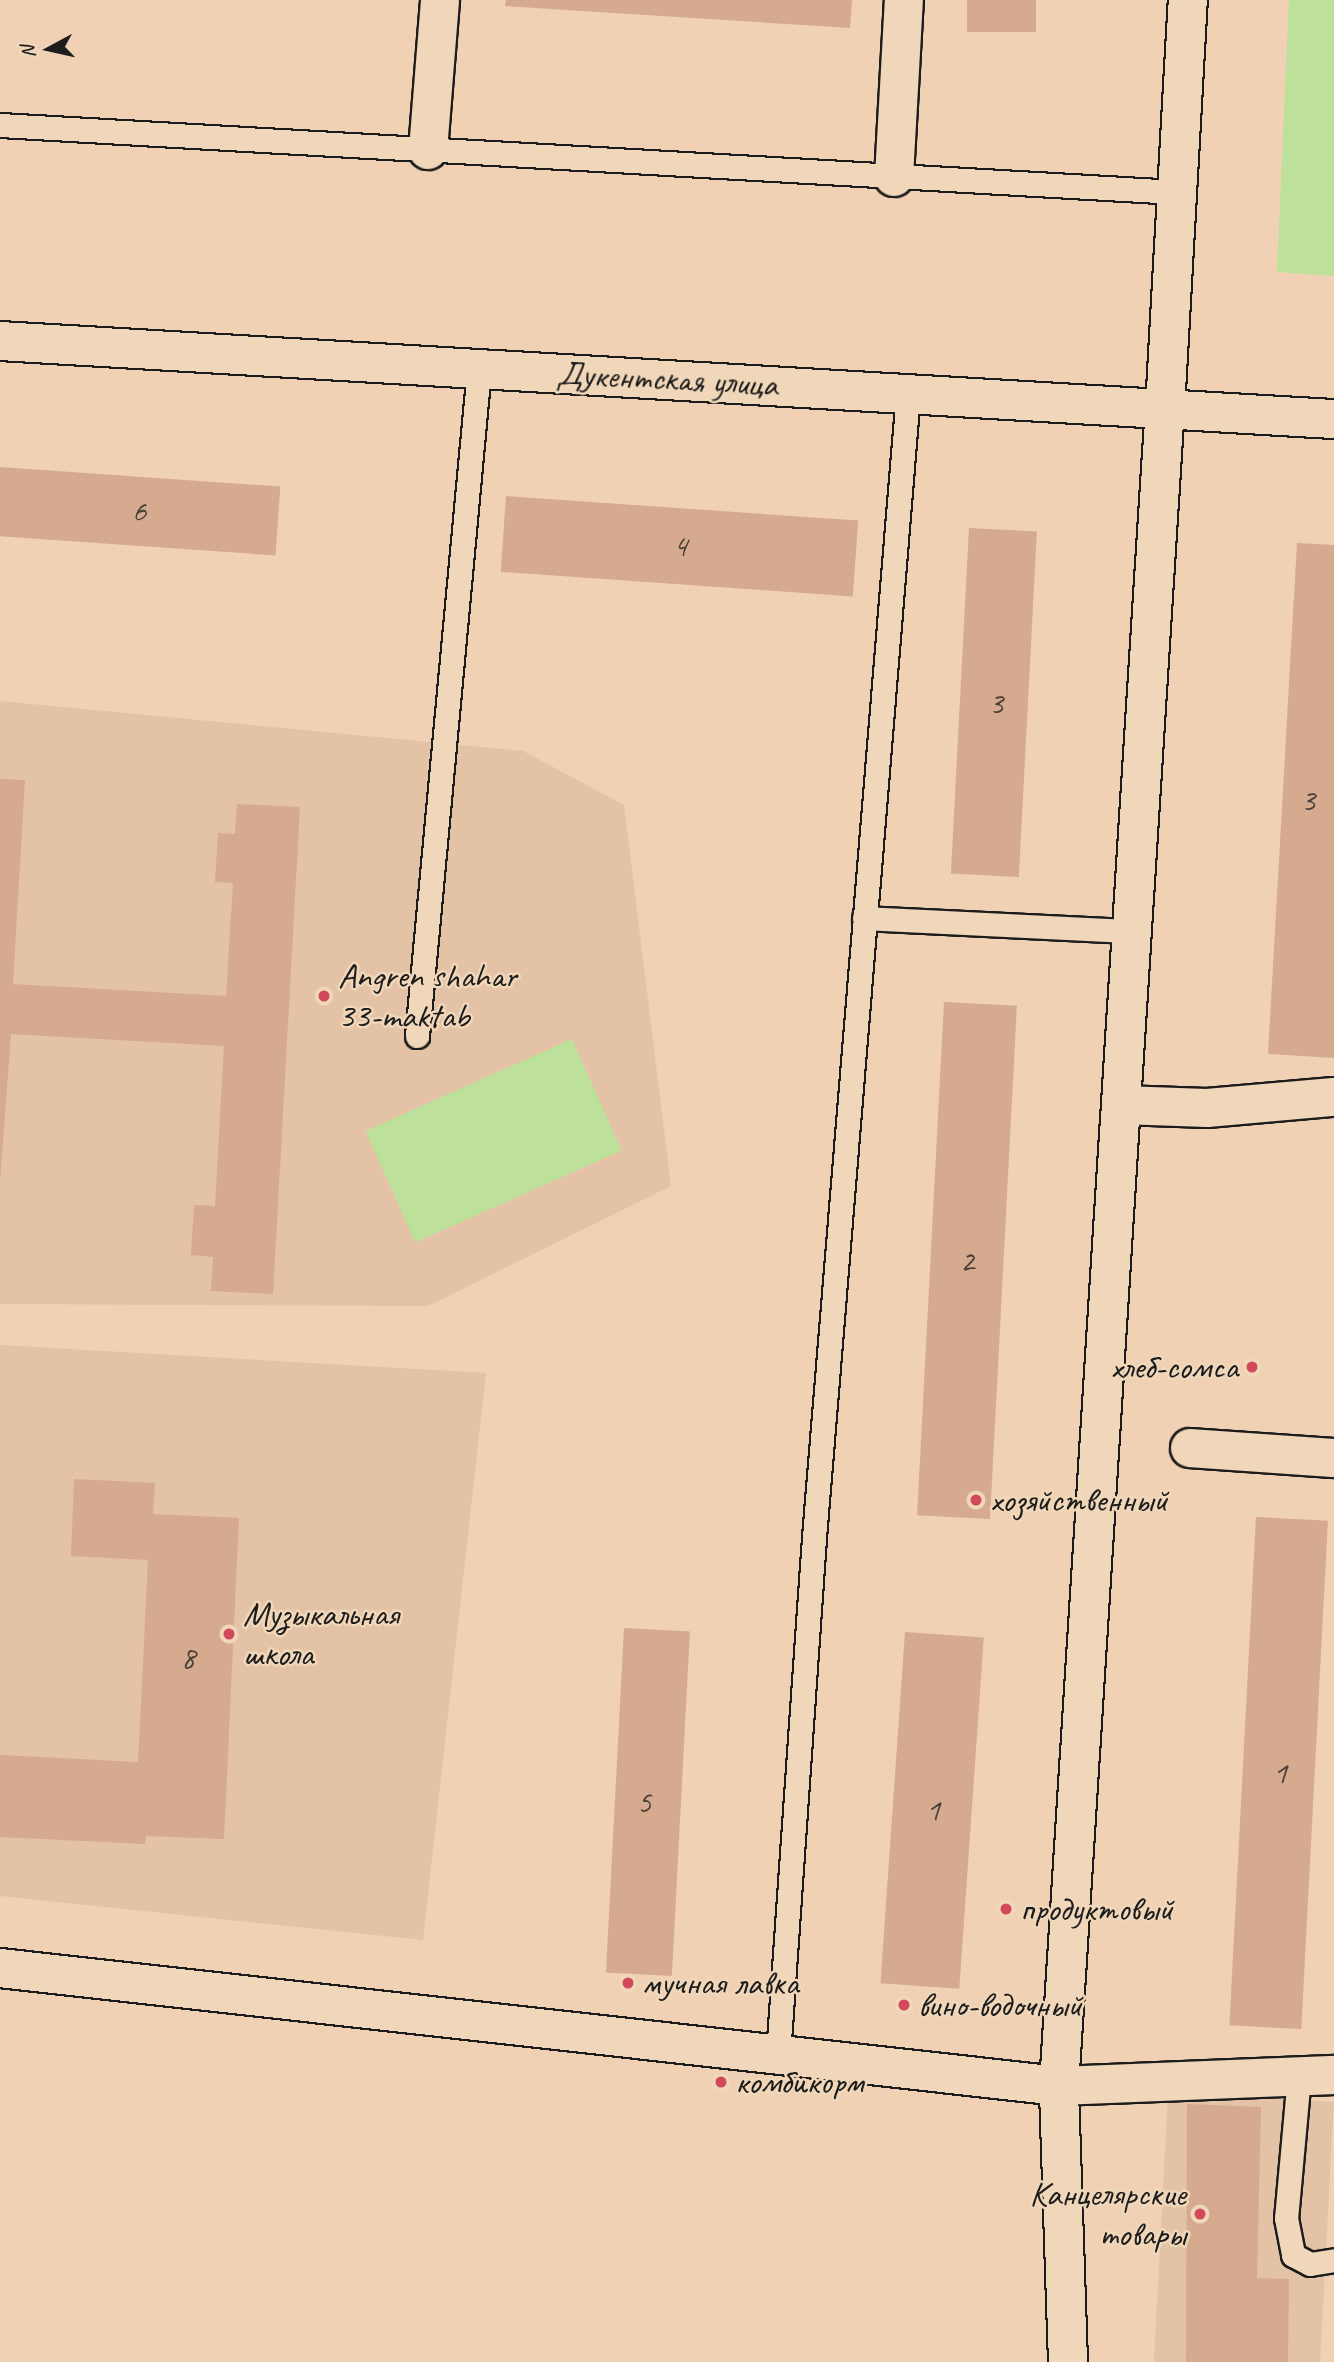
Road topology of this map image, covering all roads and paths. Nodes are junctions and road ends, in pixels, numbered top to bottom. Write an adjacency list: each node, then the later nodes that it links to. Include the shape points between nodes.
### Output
1 (440, 0): 5 (main road)
2 (904, 0): 6 (main road)
3 (1188, 0): 7 (main road)
4 (0, 125): 5 (lane)
5 (428, 150): 6 (lane)
6 (894, 177): 7 (lane)
7 (1178, 192): 11 (main road)
8 (0, 341): 9 (main road, Дукентская улица)
9 (479, 369): 10 (main road, Дукентская улица); 15 (lane)
10 (908, 393): 11 (main road, Дукентская улица); 13 (lane)
11 (1165, 408): 12 (main road, Дукентская улица); 14 (main road)
12 (1334, 419)
13 (864, 918): 14 (lane); 21 (lane)
14 (1132, 931): 17 (main road)
15 (417, 1036)
16 (1334, 1097): 17 (main road, via 1208,1108)
17 (1121, 1105): 23 (main road)
18 (1190, 1448): 19 (main road)
19 (1334, 1458)
20 (0, 1968): 21 (main road)
21 (778, 2055): 23 (main road)
22 (1317, 2075): 23 (main road); 24 (lane, via 1286,2218 1293,2255 1310,2264)
23 (1059, 2086): 25 (main road)
24 (1334, 2260)
25 (1068, 2362)

